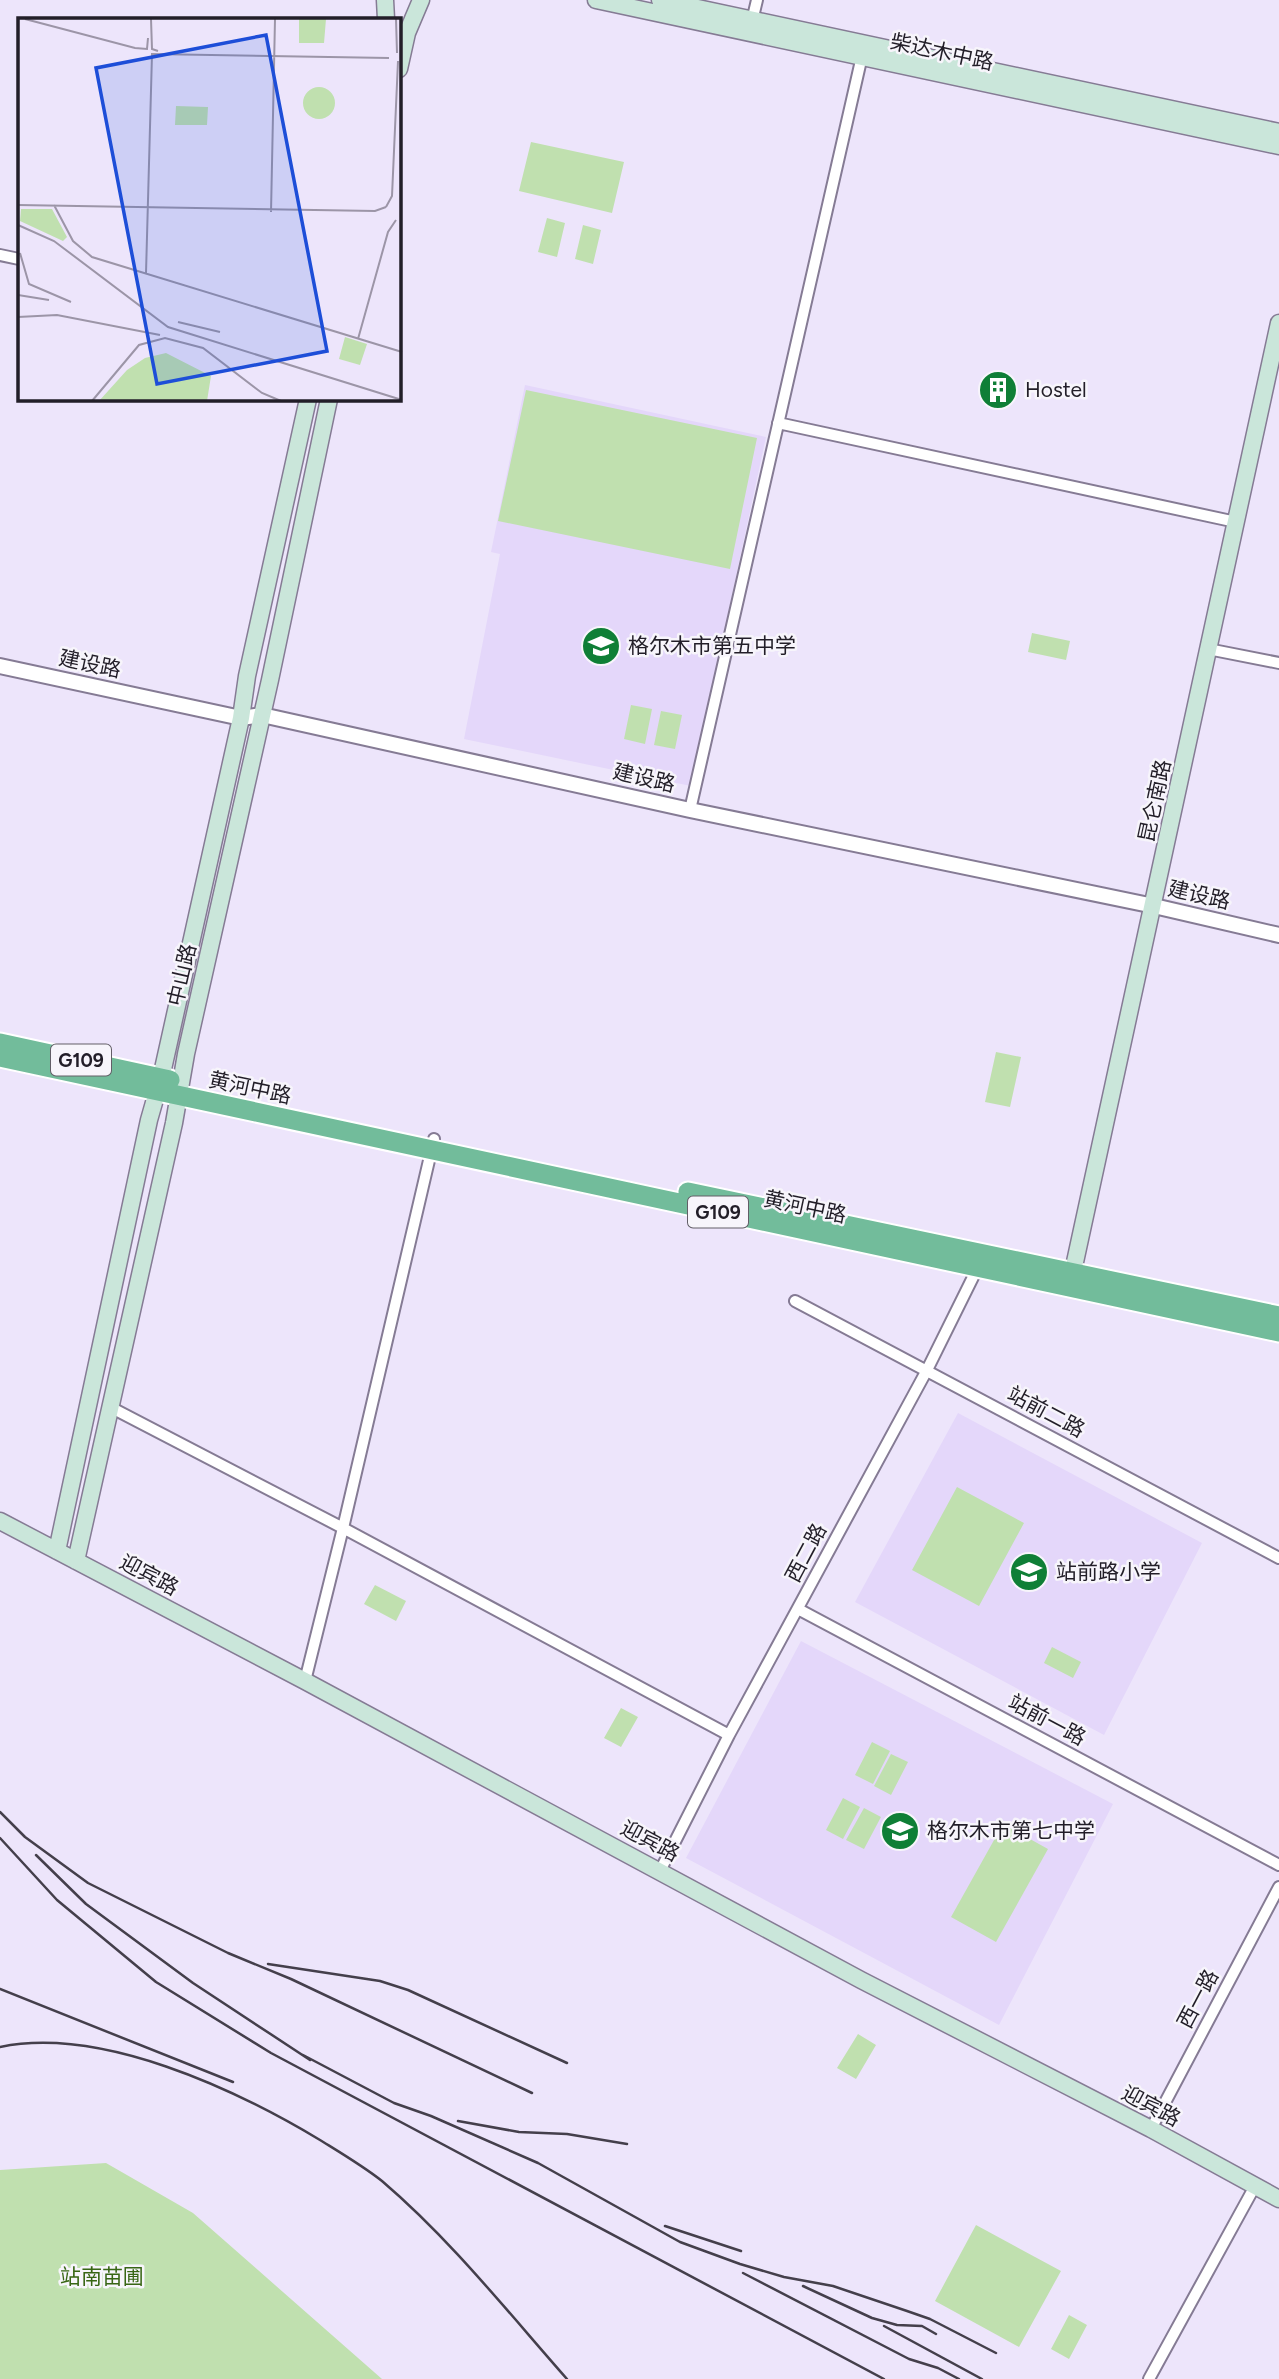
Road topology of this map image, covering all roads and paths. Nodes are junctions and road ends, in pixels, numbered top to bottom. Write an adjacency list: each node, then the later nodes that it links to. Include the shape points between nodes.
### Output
1 (385, 0): 6 (main road)
2 (421, 0): 9 (main road)
3 (596, 0): 8 (main road, 柴达木中路)
4 (660, 0): 7 (main road, 柴达木中路)
5 (757, 0): 7 (street)
6 (386, 18)
7 (752, 21): 10 (main road, 柴达木中路)
8 (862, 56): 11 (main road, 柴达木中路); 17 (street)
9 (401, 60)
10 (1279, 132)
11 (1279, 146)
12 (0, 255): 13 (street)
13 (18, 260)
14 (1279, 323): 18 (main road, 昆仑南路)
15 (308, 401): 23 (main road, 中山路)
16 (329, 401): 22 (main road, 中山路)
17 (778, 423): 18 (street); 24 (street)
18 (1236, 522): 19 (main road, 昆仑南路)
19 (1208, 649): 20 (street); 25 (main road, 昆仑南路)
20 (1279, 663)
21 (0, 666): 23 (street, 建设路)
22 (262, 715): 23 (street, 建设路); 24 (street, 建设路); 30 (main road, 中山路)
23 (241, 718): 29 (main road, 中山路)
24 (690, 810): 25 (street, 建设路)
25 (1154, 906): 26 (street, 建设路); 33 (main road, 昆仑南路)
26 (1279, 935)
27 (0, 1042): 29 (highway, G109)
28 (0, 1057): 29 (highway, G109)
29 (159, 1084): 30 (highway, 黄河中路 / G109); 41 (main road, 中山路)
30 (181, 1090): 31 (highway, 黄河中路 / G109); 38 (main road, 中山路)
31 (433, 1144): 32 (highway, 黄河中路 / G109); 40 (street)
32 (981, 1261): 33 (highway, 黄河中路 / G109); 37 (street, 西二路)
33 (1071, 1280): 35 (highway, 黄河中路 / G109); 36 (highway, 黄河中路 / G109)
34 (795, 1301): 37 (street, 站前二路)
35 (1279, 1316)
36 (1279, 1332)
37 (927, 1370): 42 (street, 站前二路); 44 (street, 西二路)
38 (110, 1407): 40 (street); 43 (main road, 中山路)
39 (0, 1521): 41 (main road, 迎宾路)
40 (343, 1528): 45 (street); 46 (street)
41 (57, 1551): 43 (main road, 迎宾路)
42 (1279, 1558)
43 (76, 1561): 45 (main road, 迎宾路)
44 (798, 1609): 46 (street, 西二路); 47 (street, 站前一路)
45 (305, 1681): 48 (main road, 迎宾路)
46 (729, 1735): 48 (street, 西二路)
47 (1279, 1865)
48 (660, 1871): 50 (main road, 迎宾路)
49 (1279, 1887): 50 (street, 西一路)
50 (1151, 2129): 51 (main road, 迎宾路)
51 (1255, 2186): 52 (main road, 迎宾路); 53 (street)
52 (1279, 2199)
53 (1149, 2379)

